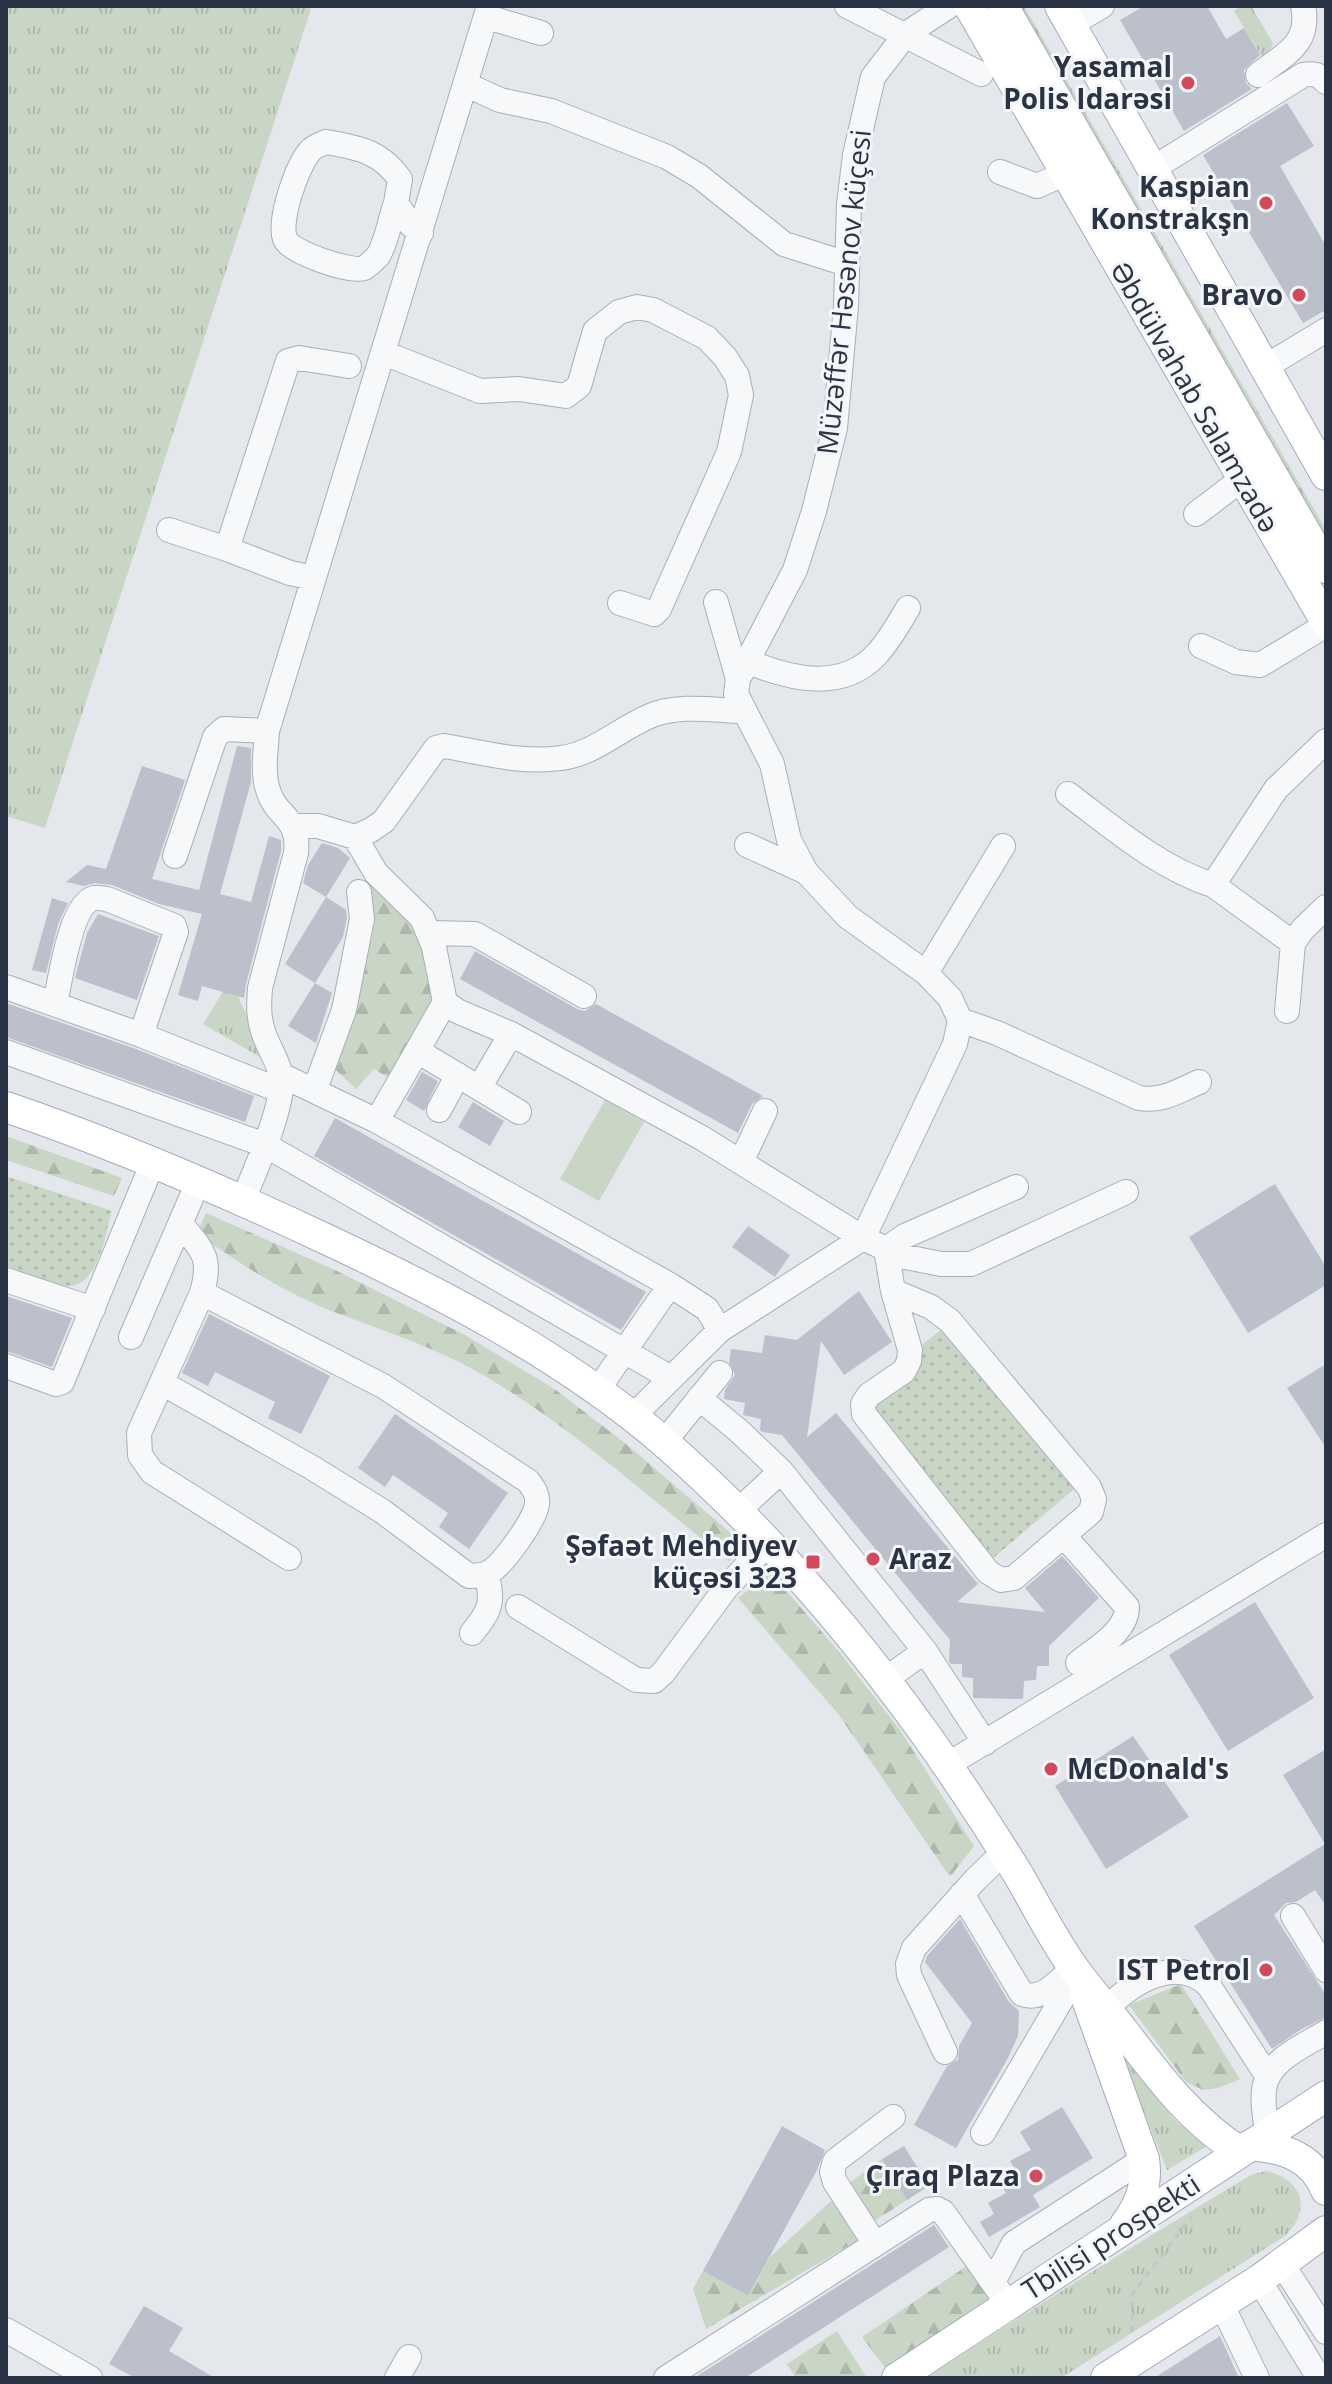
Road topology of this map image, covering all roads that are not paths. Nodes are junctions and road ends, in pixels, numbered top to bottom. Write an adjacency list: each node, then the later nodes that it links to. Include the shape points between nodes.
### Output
1 (847, 6): 10 (street)
2 (949, 6): 10 (street, Müzəffər Həsənov küçesi)
3 (969, 6): 17 (main road, Əbdülvahab Salamzadə)
4 (1003, 6): 30 (main road, Əbdülvahab Salamzadə)
5 (1102, 6): 8 (street)
6 (1303, 6): 12 (street, via 1306,20 1298,44)
7 (488, 11): 9 (street); 14 (street)
8 (1064, 11): 15 (main road)
9 (541, 33)
10 (906, 34): 11 (street); 20 (street, Müzəffər Həsənov küçesi, via 873,77 855,155)
11 (981, 74)
12 (1258, 75)
13 (1326, 82): 15 (street, via 1303,75)
14 (467, 85): 19 (street); 20 (street, via 667,157 784,244)
15 (1152, 169): 24 (main road)
16 (1000, 172): 17 (street, via 1037,186)
17 (1066, 173): 26 (main road, Əbdülvahab Salamzadə)
18 (396, 203): 18 (street, via 400,179 390,165 375,154 326,142 310,151 289,193 285,239 292,248 336,266 364,267 377,257); 19 (street)
19 (421, 233): 22 (street)
20 (847, 264): 37 (street, Müzəffər Həsənov küçesi, via 835,428 814,511 795,570)
21 (1326, 330): 24 (street)
22 (384, 353): 31 (street); 33 (street, via 480,391 519,389 566,396 579,386 595,331 619,312 637,307 707,338 725,357 741,395 729,452 659,609 646,614)
23 (349, 366): 29 (street, via 288,361)
24 (1265, 367): 25 (main road)
25 (1326, 475)
26 (1242, 479): 27 (street); 35 (main road, Əbdülvahab Salamzadə)
27 (1196, 514)
28 (169, 530): 29 (street)
29 (227, 549): 31 (street)
30 (1326, 568)
31 (314, 578): 39 (street)
32 (716, 602): 37 (street)
33 (620, 603)
34 (908, 608): 37 (street, via 877,654 837,677 812,680)
35 (1326, 624): 36 (street, via 1260,665 1236,662)
36 (1201, 646)
37 (744, 670): 38 (street, via 736,694)
38 (743, 711): 43 (street, via 670,710 584,753 559,759 436,748 384,821); 47 (street, via 772,764 789,840)
39 (267, 731): 42 (street, via 268,793); 46 (street, via 224,729 215,737)
40 (1326, 741): 48 (street, via 1276,789)
41 (1068, 794): 48 (street, via 1134,843)
42 (294, 826): 43 (street, via 318,826); 66 (street, via 296,853 258,1012)
43 (355, 837): 51 (street, via 376,873 422,918)
44 (747, 845): 47 (street)
45 (1003, 846): 53 (street)
46 (175, 856)
47 (806, 872): 53 (street, via 848,917)
48 (1213, 885): 52 (street)
49 (359, 892): 67 (street, via 362,919 344,1010)
50 (1326, 907): 52 (street)
51 (430, 933): 55 (street, via 475,934); 56 (street)
52 (1293, 943): 58 (street)
53 (926, 973): 59 (street, via 950,998)
54 (6, 987): 57 (street)
55 (584, 996)
56 (445, 1002): 60 (street); 63 (street)
57 (55, 1004): 61 (street); 61 (street, via 78,914 95,897 107,899 174,926 176,932)
58 (1287, 1011)
59 (960, 1020): 65 (street, via 1139,1098 1164,1098); 81 (street, via 955,1044)
60 (511, 1034): 64 (street); 75 (street)
61 (141, 1035): 66 (street)
62 (6, 1052): 73 (street)
63 (419, 1052): 64 (street); 72 (street)
64 (468, 1082): 69 (street); 71 (street)
65 (1199, 1082)
66 (281, 1083): 67 (street); 73 (street)
67 (315, 1089): 72 (street)
68 (6, 1107): 74 (main road)
69 (439, 1110)
70 (765, 1111): 75 (street)
71 (519, 1112)
72 (377, 1121): 84 (street)
73 (265, 1145): 79 (street); 90 (street)
74 (153, 1162): 76 (main road); 87 (street)
75 (741, 1162): 81 (street)
76 (199, 1180): 79 (main road); 80 (street)
77 (1016, 1187): 82 (street)
78 (1126, 1192): 82 (street, via 971,1264 941,1264)
79 (243, 1200): 95 (main road, via 434,1292)
80 (181, 1224): 86 (street, via 208,1263); 89 (street)
81 (863, 1238): 82 (street); 88 (street)
82 (886, 1249): 85 (street)
83 (6, 1280): 87 (street)
84 (670, 1285): 88 (street, via 707,1309); 90 (street)
85 (893, 1291): 102 (street, via 950,1321 1089,1487 1094,1499 1091,1512); 102 (street, via 909,1361 904,1371 869,1395 864,1414 988,1572 1001,1580 1014,1578)
86 (202, 1293): 94 (street); 105 (street, via 383,1386 528,1481 537,1493 531,1521)
87 (93, 1309): 91 (street, via 62,1382)
88 (720, 1330): 93 (street)
89 (131, 1337)
90 (624, 1351): 93 (street); 95 (street)
91 (6, 1366)
92 (720, 1373): 96 (street)
93 (671, 1378): 97 (street)
94 (162, 1383): 104 (street, via 139,1433 140,1455 152,1472); 105 (street, via 382,1511 469,1576)
95 (597, 1391): 97 (main road)
96 (699, 1398): 98 (street); 99 (street)
97 (632, 1417): 98 (main road)
98 (664, 1442): 100 (main road)
99 (781, 1471): 100 (street); 108 (street)
100 (738, 1511): 103 (main road)
101 (1326, 1535): 111 (street)
102 (1064, 1536): 109 (street, via 1127,1607 1122,1627)
103 (768, 1543): 106 (street, via 654,1681 636,1680); 110 (main road)
104 (289, 1558)
105 (487, 1574): 107 (street, via 490,1607)
106 (518, 1607)
107 (472, 1633)
108 (925, 1651): 110 (street); 111 (street)
109 (1078, 1663)
110 (886, 1679): 112 (main road)
111 (985, 1743): 112 (street)
112 (947, 1765): 113 (main road)
113 (1004, 1852): 114 (street); 116 (main road)
114 (962, 1894): 116 (street, via 1022,1994 1032,1998); 120 (street, via 914,1948 908,1964)
115 (1293, 1916): 117 (street)
116 (1076, 1970): 118 (main road); 124 (street)
117 (1326, 1970)
118 (1100, 2014): 121 (street, via 1143,1981 1179,1970 1191,1973 1209,1986); 125 (main road, via 1211,2132); 126 (main road)
119 (1326, 2032): 121 (street, via 1277,2063)
120 (945, 2052)
121 (1268, 2077): 125 (street)
122 (1326, 2096): 125 (main road, Tbilisi prospekti)
123 (893, 2117): 130 (street, via 835,2161 832,2172)
124 (983, 2133)
125 (1253, 2144): 127 (main road, via 1307,2162); 129 (main road, Tbilisi prospekti)
126 (1144, 2159): 129 (main road, via 1145,2184); 132 (street, via 1014,2243)
127 (1326, 2190)
128 (1326, 2212): 131 (main road, via 1319,2229)
129 (1121, 2230): 132 (main road, Tbilisi prospekti)
130 (875, 2244): 132 (street, via 937,2209); 137 (street)
131 (1293, 2256): 133 (main road); 135 (street); 141 (street)
132 (1001, 2293): 138 (main road, Tbilisi prospekti)
133 (1222, 2305): 139 (main road); 140 (street)
134 (6, 2330): 136 (street)
135 (1326, 2332)
136 (90, 2378)
137 (666, 2378)
138 (897, 2378)
139 (1106, 2378)
140 (1257, 2378)
141 (1319, 2378)

